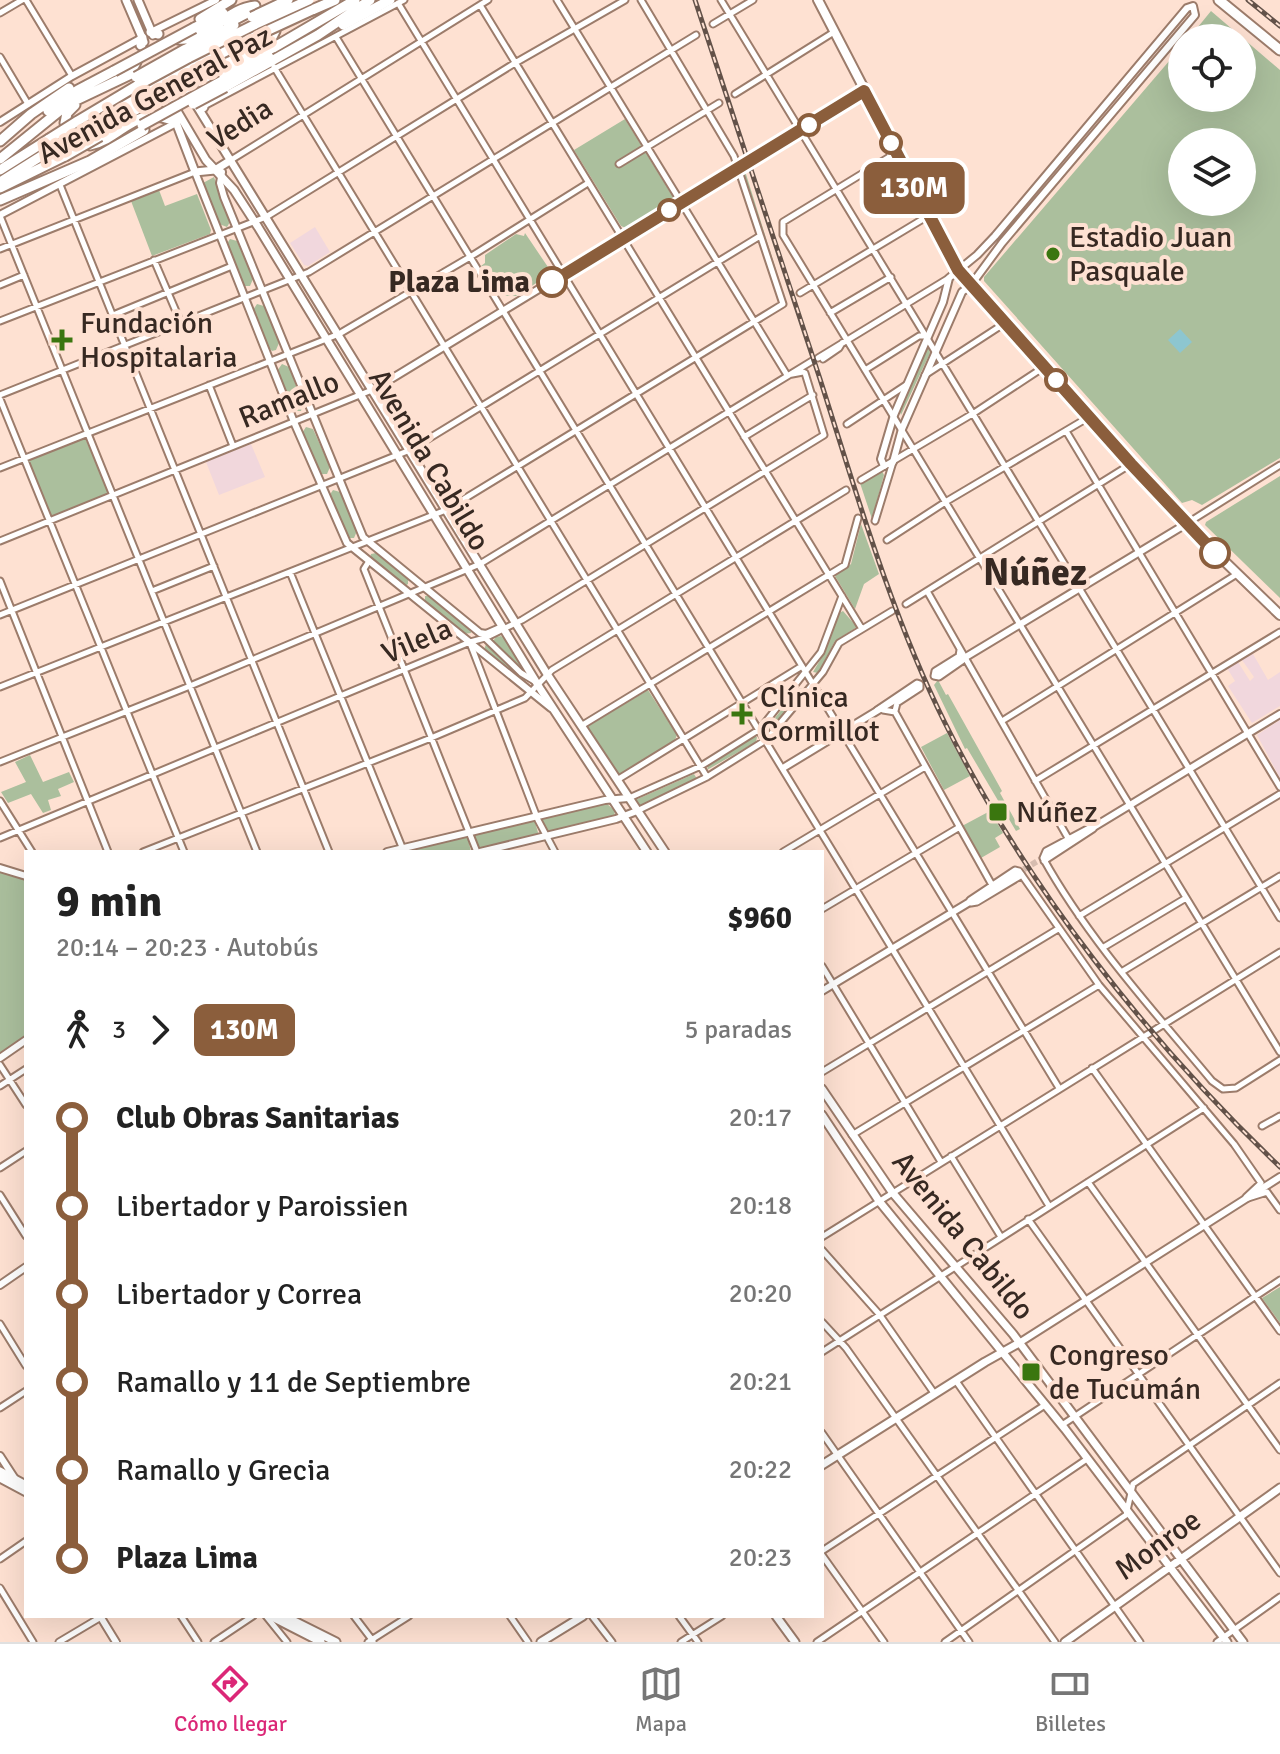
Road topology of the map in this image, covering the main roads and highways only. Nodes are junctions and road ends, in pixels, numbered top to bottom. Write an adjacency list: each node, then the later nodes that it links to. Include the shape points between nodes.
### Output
1 (126, 0): 2 (main road, via 150,38)
2 (138, 0)
3 (231, 0): 14 (highway, Avenida General Paz)
4 (278, 0): 13 (highway, bridge)
5 (288, 0): 13 (highway, bridge)
6 (335, 0): 12 (highway, Avenida General Paz)
7 (357, 0): 18 (highway); 25 (highway)
8 (370, 0): 15 (highway, Avenida General Paz)
9 (818, 0): 45 (main road, via 958,270 1186,524)
10 (1219, 0): 17 (highway)
11 (397, 1): 15 (highway)
12 (310, 3): 13 (highway, Avenida General Paz, bridge)
13 (255, 12): 14 (highway, via 240,3); 16 (highway); 23 (highway, Avenida General Paz); 24 (highway, Avenida General Paz, bridge)
14 (193, 26): 22 (highway, Avenida General Paz, bridge)
15 (318, 35): 25 (highway, Avenida General Paz)
16 (171, 48)
17 (1280, 50)
18 (266, 51): 23 (highway, via 278,30 263,48); 27 (highway, via 207,79)
19 (148, 56): 21 (main road)
20 (136, 62): 26 (highway, via 129,75)
21 (150, 66)
22 (112, 69): 31 (highway, Avenida General Paz, via 48,101); 34 (highway, via 67,97)
23 (190, 78): 27 (main road, Avenida Cabildo); 27 (main road, Avenida Cabildo, via 190,96); 32 (highway, Avenida General Paz, bridge, via 147,98)
24 (137, 81): 29 (highway, Avenida General Paz); 29 (highway, via 72,107)
25 (224, 84): 30 (highway, Avenida General Paz, bridge)
26 (68, 104): 29 (highway, via 60,117); 35 (highway)
27 (202, 110): 36 (main road, Avenida Cabildo)
28 (173, 121): 32 (highway, via 157,111 145,111); 38 (main road, Avenida Cabildo); 39 (main road, Avenida Cabildo, via 165,96)
29 (67, 124): 33 (highway, Avenida General Paz, bridge)
30 (143, 127): 32 (highway, via 94,150); 43 (highway, Avenida General Paz, via 90,161)
31 (1, 139)
32 (89, 140): 33 (highway, bridge)
33 (58, 149): 37 (highway, Avenida General Paz); 40 (highway, Avenida General Paz); 40 (highway, via 32,174)
34 (0, 153)
35 (0, 159)
36 (228, 162): 39 (main road, Vedia); 44 (main road, Avenida Cabildo, via 339,334)
37 (0, 170)
38 (195, 172): 39 (main road, Vedia)
39 (218, 173): 41 (main road, Avenida Cabildo)
40 (0, 185)
41 (234, 190): 42 (main road); 44 (main road, Avenida Cabildo, via 326,338)
42 (224, 197)
43 (0, 201)
44 (367, 392): 46 (main road, Avenida Cabildo, via 397,455); 47 (main road, Avenida Cabildo, via 410,450 547,674)
45 (1280, 615)
46 (646, 850)
47 (664, 850)
48 (824, 1092): 50 (main road, Avenida Cabildo, via 892,1192)
49 (824, 1118): 51 (main road, Avenida Cabildo, via 879,1201)
50 (1016, 1345): 51 (main road); 58 (main road, Avenida Cabildo)
51 (1003, 1351): 52 (main road); 59 (main road, Avenida Cabildo)
52 (824, 1464)
53 (0, 1471): 56 (main road)
54 (0, 1478): 57 (main road)
55 (1280, 1488): 58 (main road, Monroe)
56 (24, 1490)
57 (24, 1490)
58 (1181, 1558): 59 (main road, Monroe); 70 (main road, Avenida Cabildo)
59 (1171, 1566): 64 (main road, Avenida Cabildo); 69 (main road, Monroe)
60 (272, 1618): 65 (main road)
61 (288, 1618): 66 (main road)
62 (580, 1618): 67 (main road)
63 (777, 1618): 68 (main road)
64 (1222, 1641)
65 (321, 1642)
66 (336, 1642)
67 (541, 1642)
68 (795, 1642)
69 (1065, 1642)
70 (1243, 1642)

